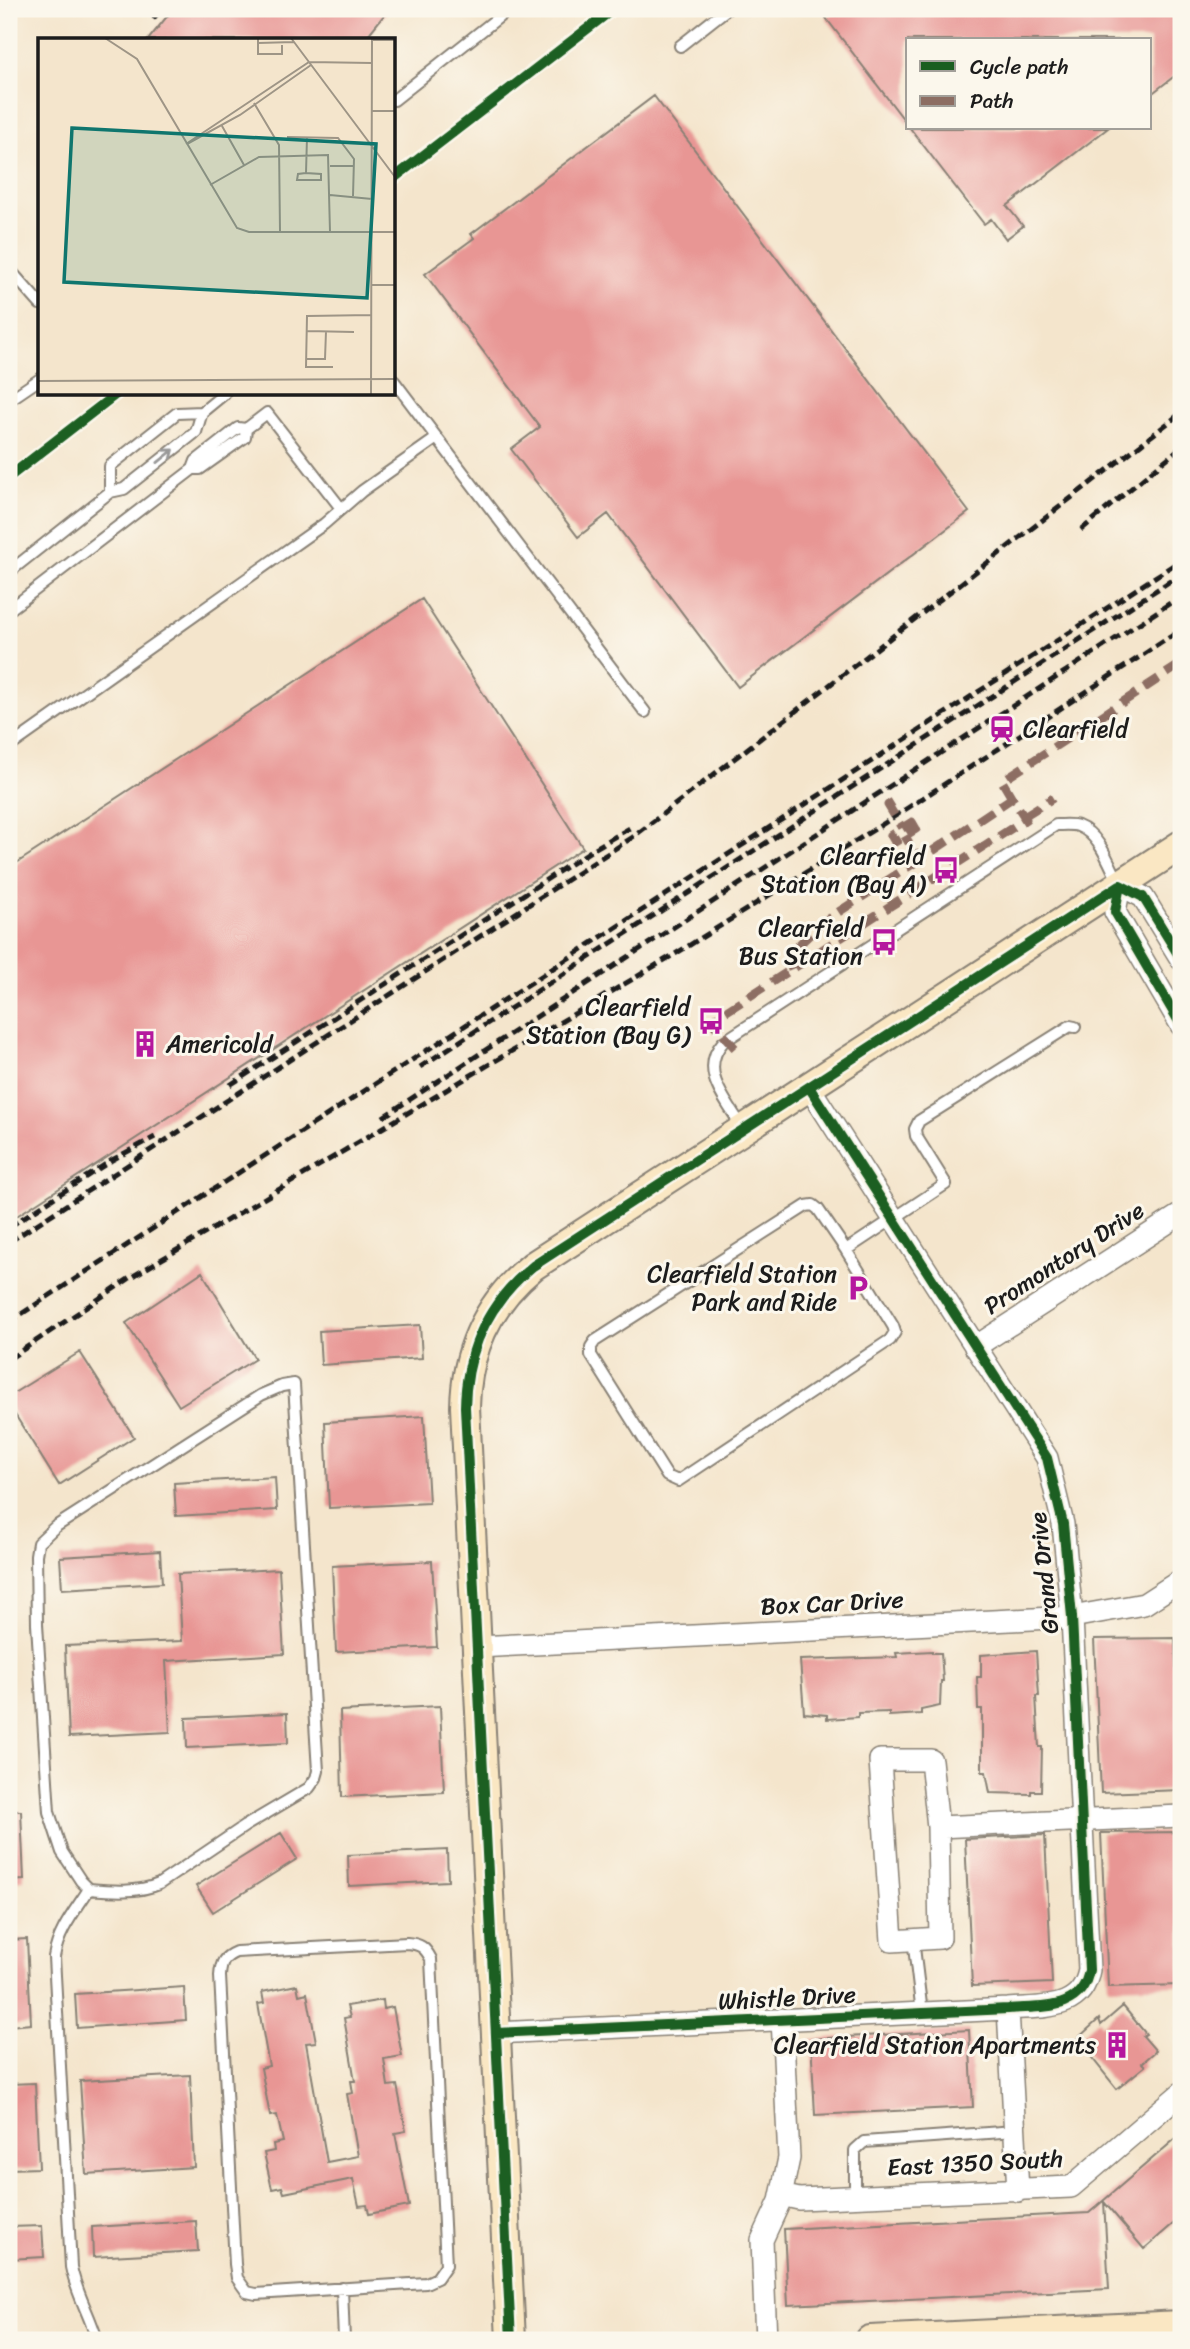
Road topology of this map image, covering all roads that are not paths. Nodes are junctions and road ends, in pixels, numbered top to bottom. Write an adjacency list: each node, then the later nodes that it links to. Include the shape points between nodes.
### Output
1 (509, 9): 4 (lane)
2 (727, 9): 3 (lane)
3 (680, 46)
4 (396, 98)
5 (9, 269): 6 (lane)
6 (38, 301)
7 (38, 380): 10 (lane)
8 (396, 384): 12 (lane)
9 (222, 396): 11 (lane)
10 (9, 400)
11 (202, 412): 13 (lane, one-way to 11, via 124,489 196,432); 13 (lane, via 177,413 110,466)
12 (437, 438): 14 (lane); 17 (lane)
13 (110, 492): 15 (lane)
14 (340, 508): 16 (lane, via 267,413 246,429 245,437 200,469 193,469); 18 (lane, via 324,524)
15 (9, 572)
16 (9, 610)
17 (645, 712)
18 (9, 747)
19 (1181, 845): 20 (street)
20 (1120, 884): 21 (street, via 1143,897); 22 (street, via 1115,912); 24 (street); 25 (lane, via 1090,835 1078,826 1056,825 723,1042 713,1059 713,1078)
21 (1181, 959)
22 (1181, 1025)
23 (1075, 1027): 27 (lane, via 919,1121 916,1136 946,1184)
24 (809, 1087): 25 (street); 27 (street, Grand Drive)
25 (743, 1130): 32 (street, via 533,1266 504,1293 481,1329 470,1361 465,1407)
26 (1181, 1214): 29 (street, Promontory Drive)
27 (893, 1219): 28 (lane); 29 (street, Grand Drive)
28 (846, 1250): 28 (lane, via 818,1209 806,1206 596,1341 591,1355 667,1476 678,1480 890,1340 893,1326)
29 (975, 1347): 31 (street, Grand Drive, via 1047,1458 1063,1524)
30 (1181, 1580): 31 (street, Box Car Drive, via 1143,1604)
31 (1072, 1617): 32 (street, Box Car Drive); 34 (street, Grand Drive)
32 (477, 1647): 42 (street)
33 (1181, 1816): 34 (street)
34 (1082, 1822): 35 (street); 38 (street, Grand Drive, via 1089,1970)
35 (938, 1826): 37 (street, via 940,1938); 37 (street, via 930,1760 880,1760 892,1941)
36 (89, 1889): 36 (lane, via 134,1890 159,1884 309,1788 316,1778 294,1384 261,1395 55,1527 38,1543 37,1624 49,1812 62,1852); 51 (lane, via 65,1926 54,1957 71,2267)
37 (913, 1940): 40 (lane)
38 (1078, 1995): 39 (street, Whistle Drive, via 1056,2005)
39 (1008, 2009): 40 (street, Whistle Drive); 44 (street)
40 (922, 2013): 41 (street, Whistle Drive)
41 (782, 2019): 42 (street, Whistle Drive); 46 (street, via 789,2158)
42 (496, 2033): 53 (street)
43 (1181, 2093): 45 (street, East 1350 South, via 1071,2187)
44 (1015, 2131): 45 (street); 47 (lane, via 864,2142 855,2150)
45 (1018, 2191): 47 (street, East 1350 South)
46 (781, 2195): 47 (street, East 1350 South, via 799,2199); 54 (street, via 762,2240)
47 (855, 2196)
48 (342, 2288): 48 (lane, via 426,2283 437,2278 446,2265 431,1959 419,1944 236,1952 221,1964 237,2277 247,2292 256,2294); 52 (lane)
49 (1171, 2327): 50 (street)
50 (1051, 2336): 55 (street)
51 (97, 2340)
52 (344, 2340)
53 (511, 2340)
54 (766, 2340)
55 (870, 2340)

